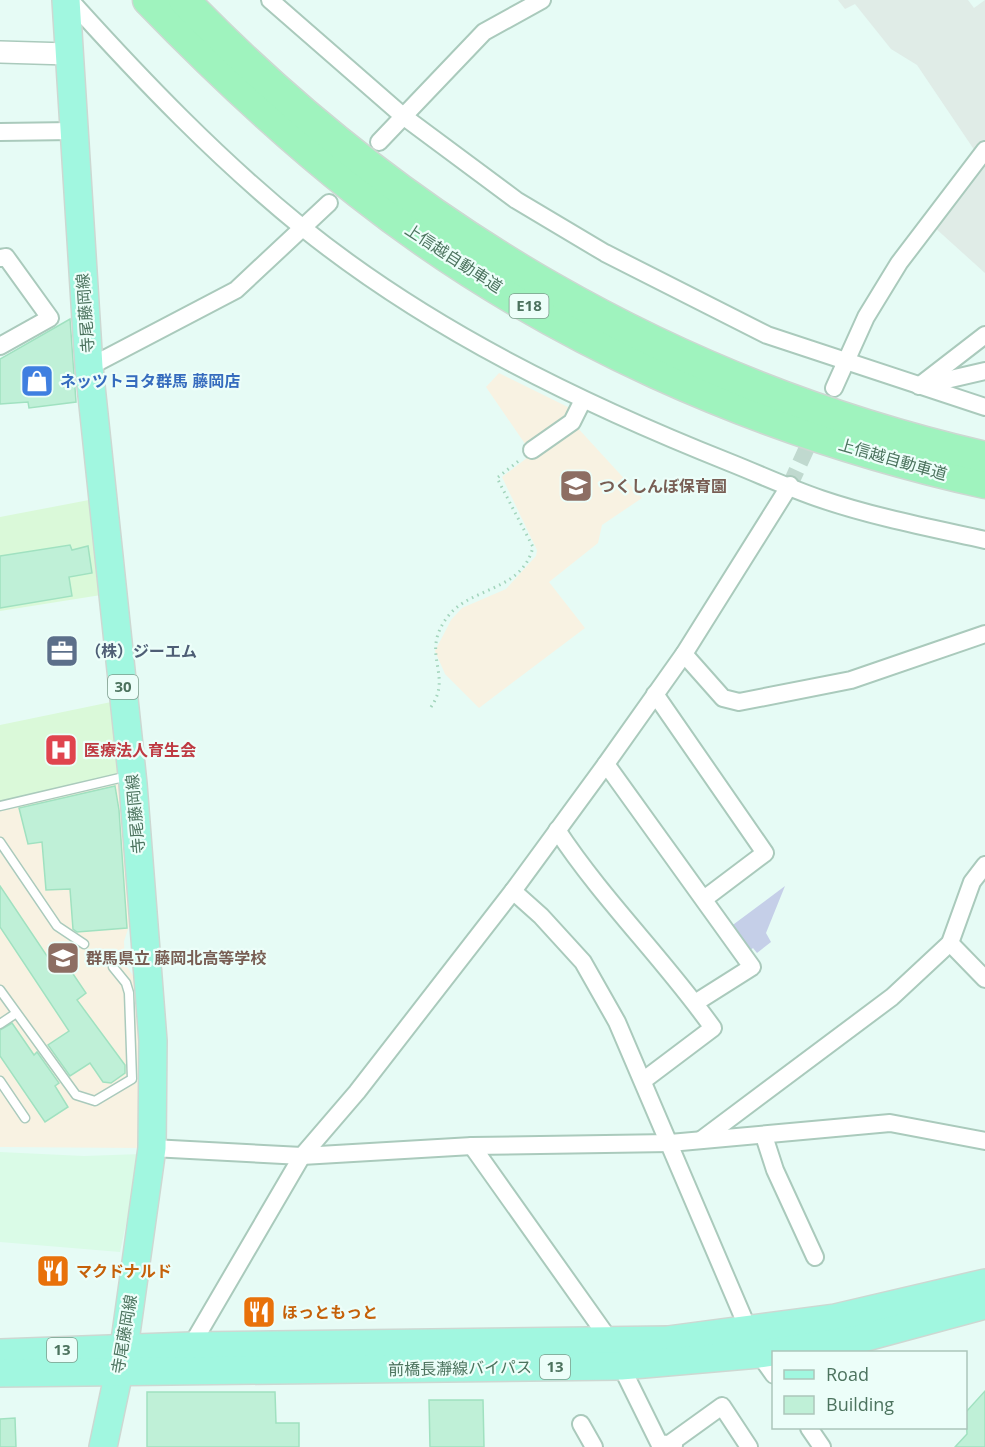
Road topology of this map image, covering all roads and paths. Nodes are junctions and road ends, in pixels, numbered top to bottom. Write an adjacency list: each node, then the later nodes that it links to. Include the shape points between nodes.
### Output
1 (68, 0): 7 (main road, 寺尾藤岡線 / 30); 14 (street, via 185,122)
2 (148, 0): 27 (highway, 上信越自動車道 / E18, via 246,98 361,195 479,276 546,316 662,375 742,410 876,455)
3 (184, 0): 26 (highway, 上信越自動車道 / E18, via 272,86 375,172 492,254 556,292 666,349 753,386 882,430)
4 (270, 0): 8 (street)
5 (542, 0): 8 (street, via 484,32)
6 (0, 52): 7 (street)
7 (68, 54): 9 (main road, 寺尾藤岡線 / 30)
8 (403, 116): 11 (street); 18 (street, via 516,200 605,253 767,335)
9 (73, 131): 10 (street); 19 (main road, 寺尾藤岡線 / 30)
10 (0, 132)
11 (379, 142)
12 (985, 150): 18 (street, via 899,263 866,317)
13 (329, 203): 14 (street)
14 (304, 229): 19 (street, via 236,290); 23 (street, via 433,318)
15 (0, 258): 17 (street, via 6,257 50,318)
16 (985, 335): 21 (street)
17 (0, 346)
18 (847, 361): 21 (street); 22 (street)
19 (89, 368): 35 (main road, 寺尾藤岡線 / 30)
20 (985, 371): 21 (street)
21 (919, 386): 24 (street)
22 (834, 388)
23 (583, 400): 25 (street, via 572,422); 28 (street)
24 (985, 407)
25 (532, 450): 33 (path, via 497,478 533,547 530,560 501,586 462,604 448,616 434,645 441,683)
26 (985, 457)
27 (985, 483)
28 (790, 485): 29 (street, via 821,499); 31 (street)
29 (985, 540)
30 (985, 634): 31 (street, via 851,680 739,702 723,698)
31 (684, 654): 32 (street)
32 (655, 694): 34 (street); 41 (street, via 765,853)
33 (431, 707)
34 (606, 764): 37 (street); 41 (street)
35 (132, 776): 36 (lane); 58 (main road, 寺尾藤岡線 / 30, via 153,1041)
36 (0, 806)
37 (557, 830): 40 (street); 47 (street, via 585,873)
38 (0, 842): 43 (lane, via 57,926)
39 (985, 866): 42 (street, via 972,882)
40 (513, 891): 50 (street, via 542,916 583,962); 59 (street)
41 (704, 898): 47 (street, via 752,967)
42 (950, 943): 45 (street); 54 (street, via 892,998)
43 (84, 944)
44 (113, 967): 48 (lane, via 129,993 132,1079 104,1097 95,1101 76,1095)
45 (985, 979)
46 (0, 990): 48 (lane)
47 (695, 1003): 50 (street, via 713,1028)
48 (15, 1014): 49 (lane)
49 (0, 1024)
50 (644, 1080): 56 (street)
51 (0, 1081): 52 (lane)
52 (26, 1118)
53 (764, 1136): 54 (street); 55 (street, via 890,1123); 60 (street, via 775,1170)
54 (700, 1141): 56 (street)
55 (985, 1141)
56 (670, 1143): 57 (street); 66 (street)
57 (472, 1146): 59 (street); 67 (street)
58 (152, 1148): 59 (street); 68 (main road, 寺尾藤岡線 / 30)
59 (303, 1156): 63 (street)
60 (815, 1257)
61 (985, 1283): 66 (main road, 前橋長瀞線バイパス / 13, via 858,1313)
62 (985, 1305): 64 (main road, 前橋長瀞線バイパス / 13, via 859,1338)
63 (191, 1346): 67 (main road, 前橋長瀞線バイパス / 13); 68 (main road, 前橋長瀞線バイパス / 13)
64 (773, 1351)
65 (0, 1353): 68 (main road, 前橋長瀞線バイパス / 13)
66 (760, 1353): 67 (main road, 前橋長瀞線バイパス / 13, via 668,1340)
67 (616, 1354): 68 (main road, 前橋長瀞線バイパス / 13); 72 (street, via 658,1443)
68 (121, 1360): 69 (main road, 前橋長瀞線バイパス / 13); 73 (main road, 寺尾藤岡線 / 30)
69 (0, 1373)
70 (581, 1424): 74 (street)
71 (810, 1429): 76 (street)
72 (670, 1446): 75 (street, via 722,1406)
73 (103, 1447)
74 (594, 1447)
75 (749, 1447)
76 (822, 1447)

